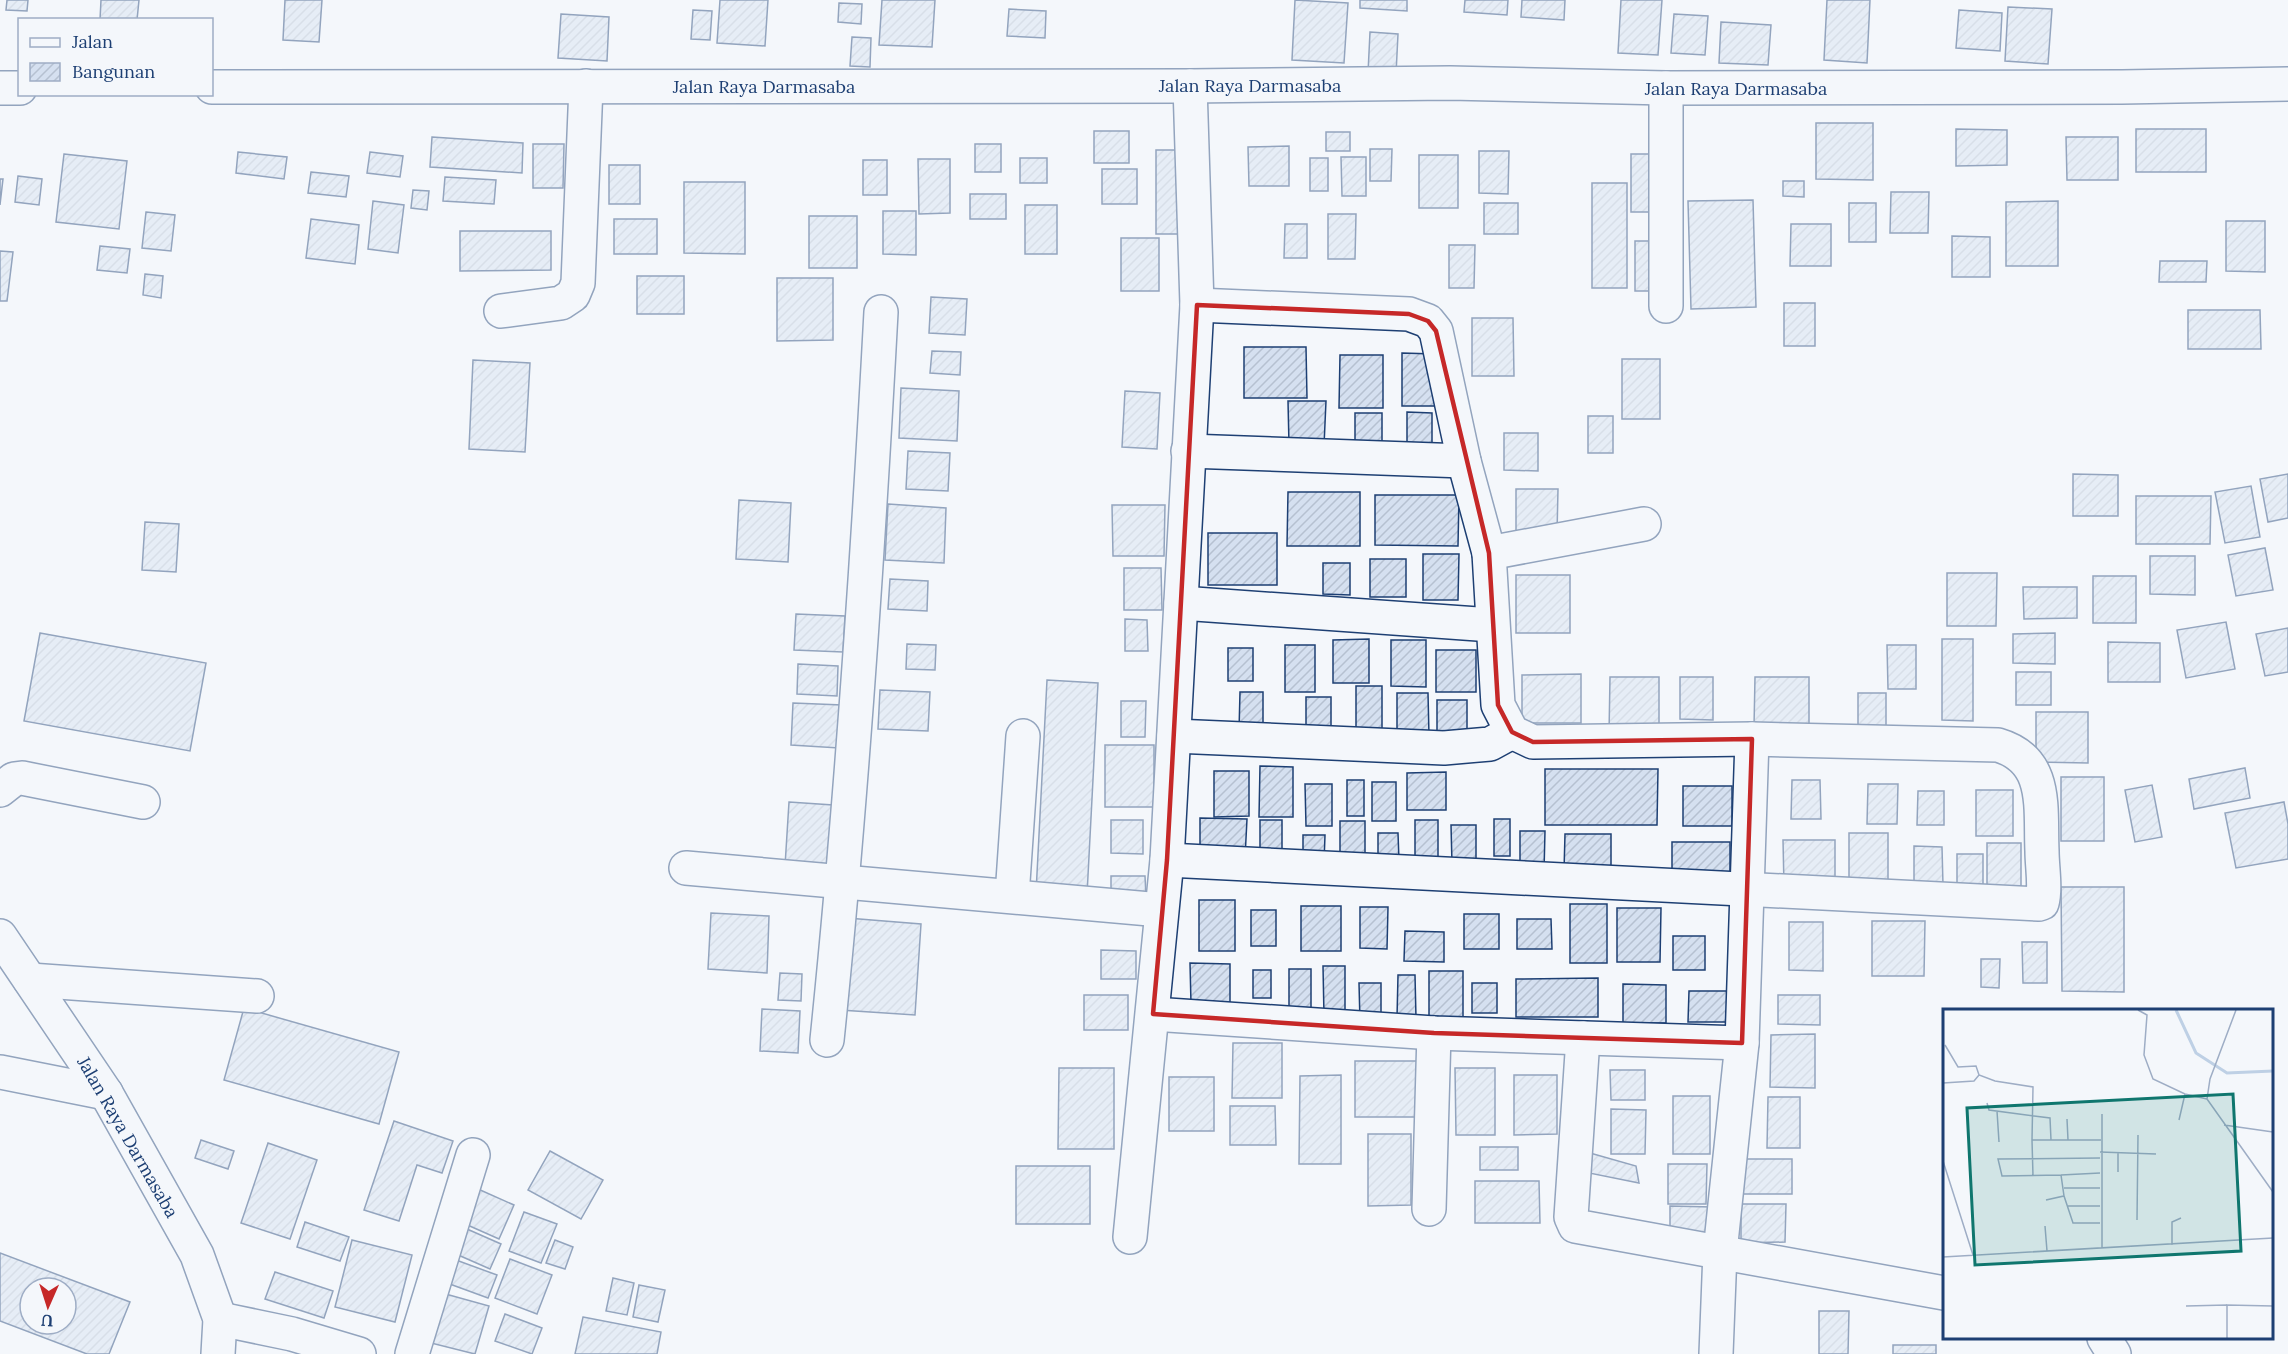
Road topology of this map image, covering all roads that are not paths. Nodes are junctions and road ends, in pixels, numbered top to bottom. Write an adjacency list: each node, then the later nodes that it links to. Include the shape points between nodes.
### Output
1 (2288, 84): 7 (street, Jalan Raya Darmasaba)
2 (586, 86): 3 (street, Jalan Raya Darmasaba); 4 (street, Jalan Raya Darmasaba); 10 (street, via 578,283 573,295 561,303)
3 (1190, 86): 7 (street, Jalan Raya Darmasaba, via 1450,83); 8 (street)
4 (213, 87)
5 (0, 88): 6 (street)
6 (18, 88)
7 (1666, 88): 9 (street)
8 (1197, 305): 12 (street); 13 (street, via 1409,314 1428,321 1436,330)
9 (1666, 306)
10 (501, 311)
11 (881, 312): 26 (street)
12 (1188, 451): 13 (street); 16 (street)
13 (1464, 461): 15 (street)
14 (1644, 524): 15 (street)
15 (1489, 553): 17 (street)
16 (1181, 603): 17 (street); 20 (street)
17 (1492, 625): 18 (street, via 1498,705)
18 (1512, 732): 20 (street, via 1490,744 1444,748); 21 (street, via 1541,742)
19 (1023, 736): 28 (street)
20 (1174, 736): 24 (street)
21 (1752, 739): 27 (street); 27 (street, via 1998,745 2014,750 2027,761 2039,784 2043,900 2039,904)
22 (0, 790): 23 (street, via 22,778)
23 (143, 802)
24 (1167, 860): 27 (street); 29 (street)
25 (686, 868): 26 (street)
26 (843, 883): 28 (street); 36 (street)
27 (1746, 891): 37 (street)
28 (1012, 896): 29 (street)
29 (1161, 910): 33 (street)
30 (0, 936): 31 (street, Jalan Raya Darmasaba)
31 (30, 980): 32 (street); 39 (street, Jalan Raya Darmasaba)
32 (257, 996)
33 (1153, 1014): 34 (street); 42 (street)
34 (1434, 1033): 35 (street); 41 (street)
35 (1583, 1038): 37 (street); 43 (street, via 1571,1217 1575,1226)
36 (827, 1040)
37 (1742, 1043): 43 (street)
38 (0, 1072): 39 (street)
39 (106, 1093): 45 (street, Jalan Raya Darmasaba, via 197,1255)
40 (473, 1155): 49 (street)
41 (1429, 1209)
42 (1130, 1237)
43 (1720, 1252): 44 (street); 50 (street)
44 (1943, 1293)
45 (220, 1318): 47 (street, Jalan Raya Darmasaba); 48 (street)
46 (2105, 1339): 51 (street)
47 (218, 1354)
48 (359, 1354)
49 (412, 1354)
50 (1716, 1354)
51 (2114, 1354)

